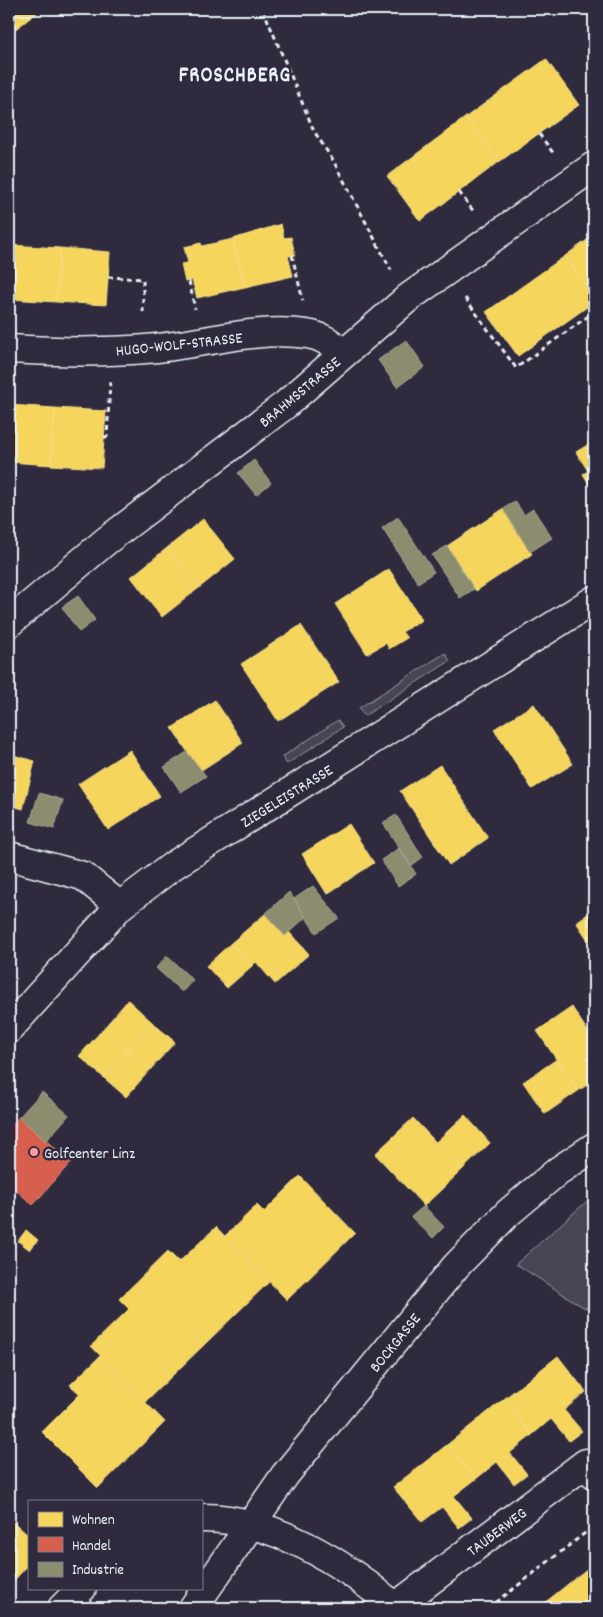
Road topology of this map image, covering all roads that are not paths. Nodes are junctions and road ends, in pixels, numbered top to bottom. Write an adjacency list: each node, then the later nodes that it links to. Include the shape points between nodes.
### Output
1 (594, 166): 3 (street, BRAHMSSTRASSE, via 408,298)
2 (9, 349): 3 (street, HUGO-WOLF-STRASSE, via 74,352 157,348 235,336 281,333 308,334 330,341)
3 (342, 354): 5 (street, BRAHMSSTRASSE, via 285,404 106,541)
4 (594, 600): 7 (street, ZIEGELEISTRASSE, via 174,865)
5 (9, 622)
6 (9, 856): 7 (street, via 83,876)
7 (120, 906): 8 (street, ZIEGELEISTRASSE)
8 (9, 1029)
9 (594, 1147): 12 (street, BOCKGASSE, via 558,1171 508,1212 456,1266 285,1475)
10 (594, 1474): 16 (street, TAUBERWEG, via 586,1463)
11 (202, 1518): 12 (street)
12 (251, 1524): 15 (street, BOCKGASSE); 16 (street, via 311,1548 352,1573)
13 (80, 1590): 14 (street)
14 (62, 1608)
15 (193, 1608)
16 (396, 1608)

